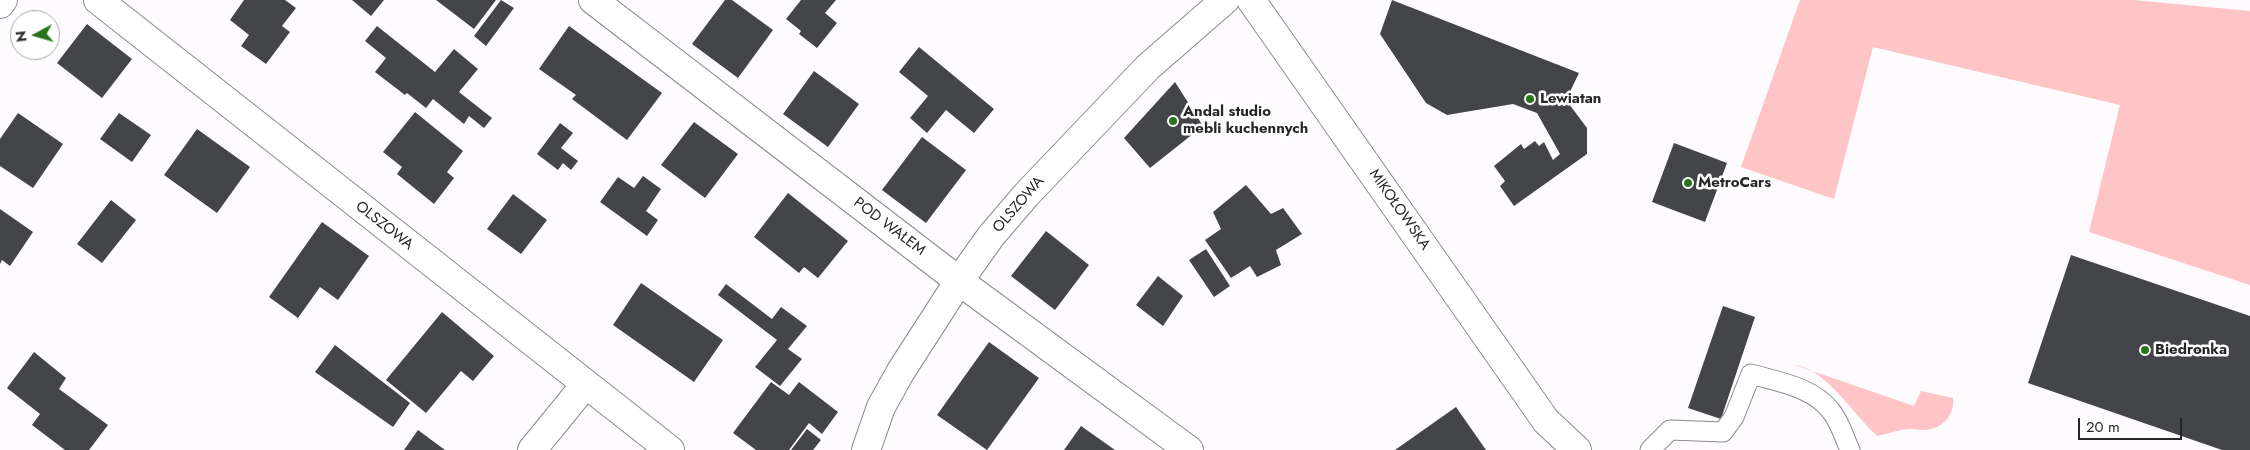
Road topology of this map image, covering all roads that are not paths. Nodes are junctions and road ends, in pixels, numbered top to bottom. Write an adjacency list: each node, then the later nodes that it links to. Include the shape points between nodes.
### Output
1 (3, 0): 6 (street)
2 (98, 0): 8 (street, OLSZOWA)
3 (593, 0): 7 (street, POD WAŁEM)
4 (1225, 0): 7 (street, OLSZOWA, via 1148,67 1027,194)
5 (1251, 0): 9 (street, MIKOŁOWSKA)
6 (0, 4)
7 (959, 281): 12 (street, OLSZOWA, via 897,378); 13 (street, POD WAŁEM)
8 (585, 385): 10 (street); 11 (street, OLSZOWA)
9 (1546, 421): 14 (street, MIKOŁOWSKA); 15 (street, MIKOŁOWSKA)
10 (532, 450)
11 (670, 450)
12 (866, 450)
13 (1189, 450)
14 (1556, 450)
15 (1578, 450)
16 (1650, 450): 17 (lane, via 1670,430 1723,432 1734,417 1751,374 1784,383 1820,399 1838,422)
17 (1850, 450)

